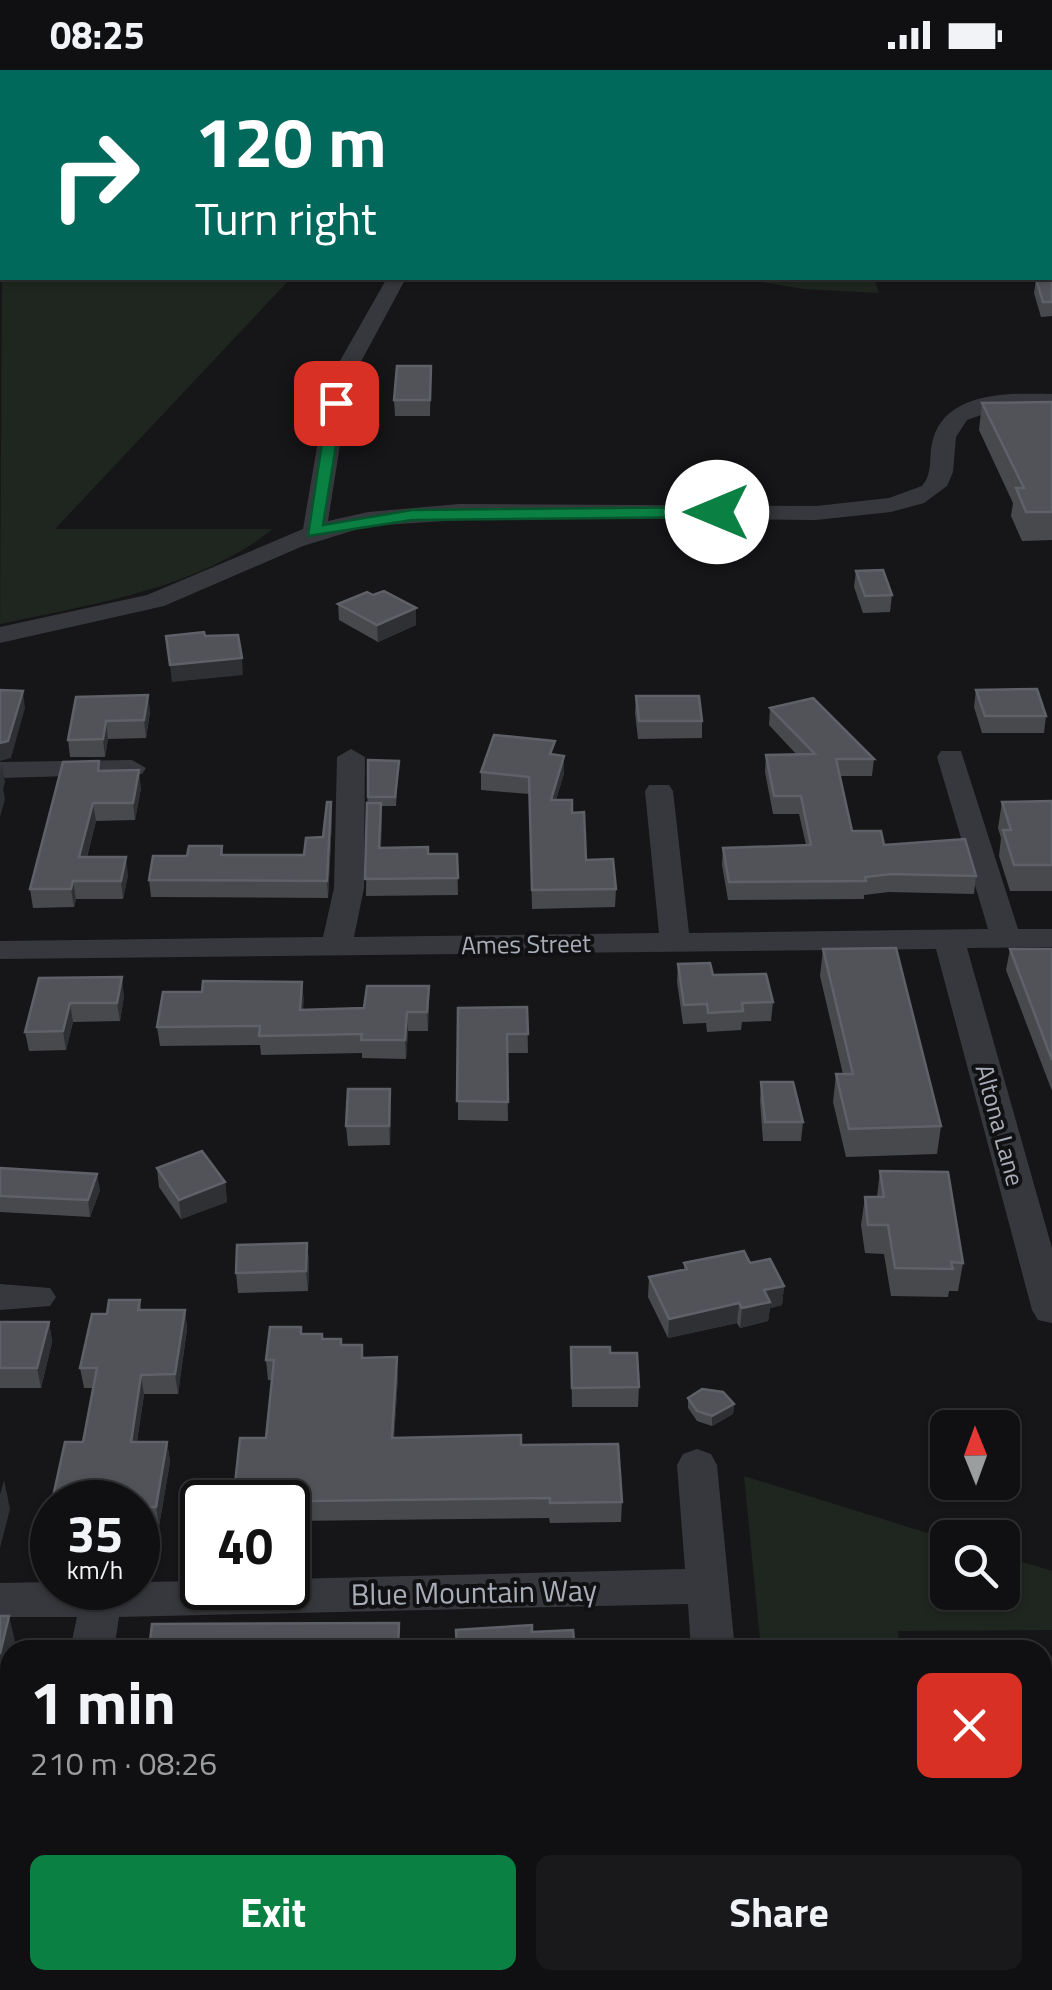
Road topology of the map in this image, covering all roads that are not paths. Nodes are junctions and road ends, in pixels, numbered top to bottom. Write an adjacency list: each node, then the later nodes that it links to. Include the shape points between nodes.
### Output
1 (395, 280): 3 (street, via 339,382)
2 (1052, 400): 3 (street, via 993,405 960,416 948,429 938,483 912,500 880,508 434,514)
3 (314, 533): 4 (street, via 152,602)
4 (0, 635)
5 (351, 756): 14 (street, via 349,888)
6 (951, 757): 11 (street)
7 (132, 768): 8 (street)
8 (0, 770)
9 (659, 790): 13 (street)
10 (1052, 938): 11 (street, Ames Street)
11 (1006, 939): 12 (street, Ames Street)
12 (950, 940): 13 (street, Ames Street); 16 (street, Altona Lane)
13 (675, 942): 14 (street, Ames Street)
14 (336, 946): 15 (street, Ames Street)
15 (0, 950)
16 (1051, 1310)
17 (697, 1465): 18 (street)
18 (707, 1586): 19 (street, Blue Mountain Way); 24 (street)
19 (160, 1598)
20 (0, 1600): 21 (street, Blue Mountain Way)
21 (30, 1600)
22 (99, 1610): 23 (street)
23 (94, 1640)
24 (712, 1640)

